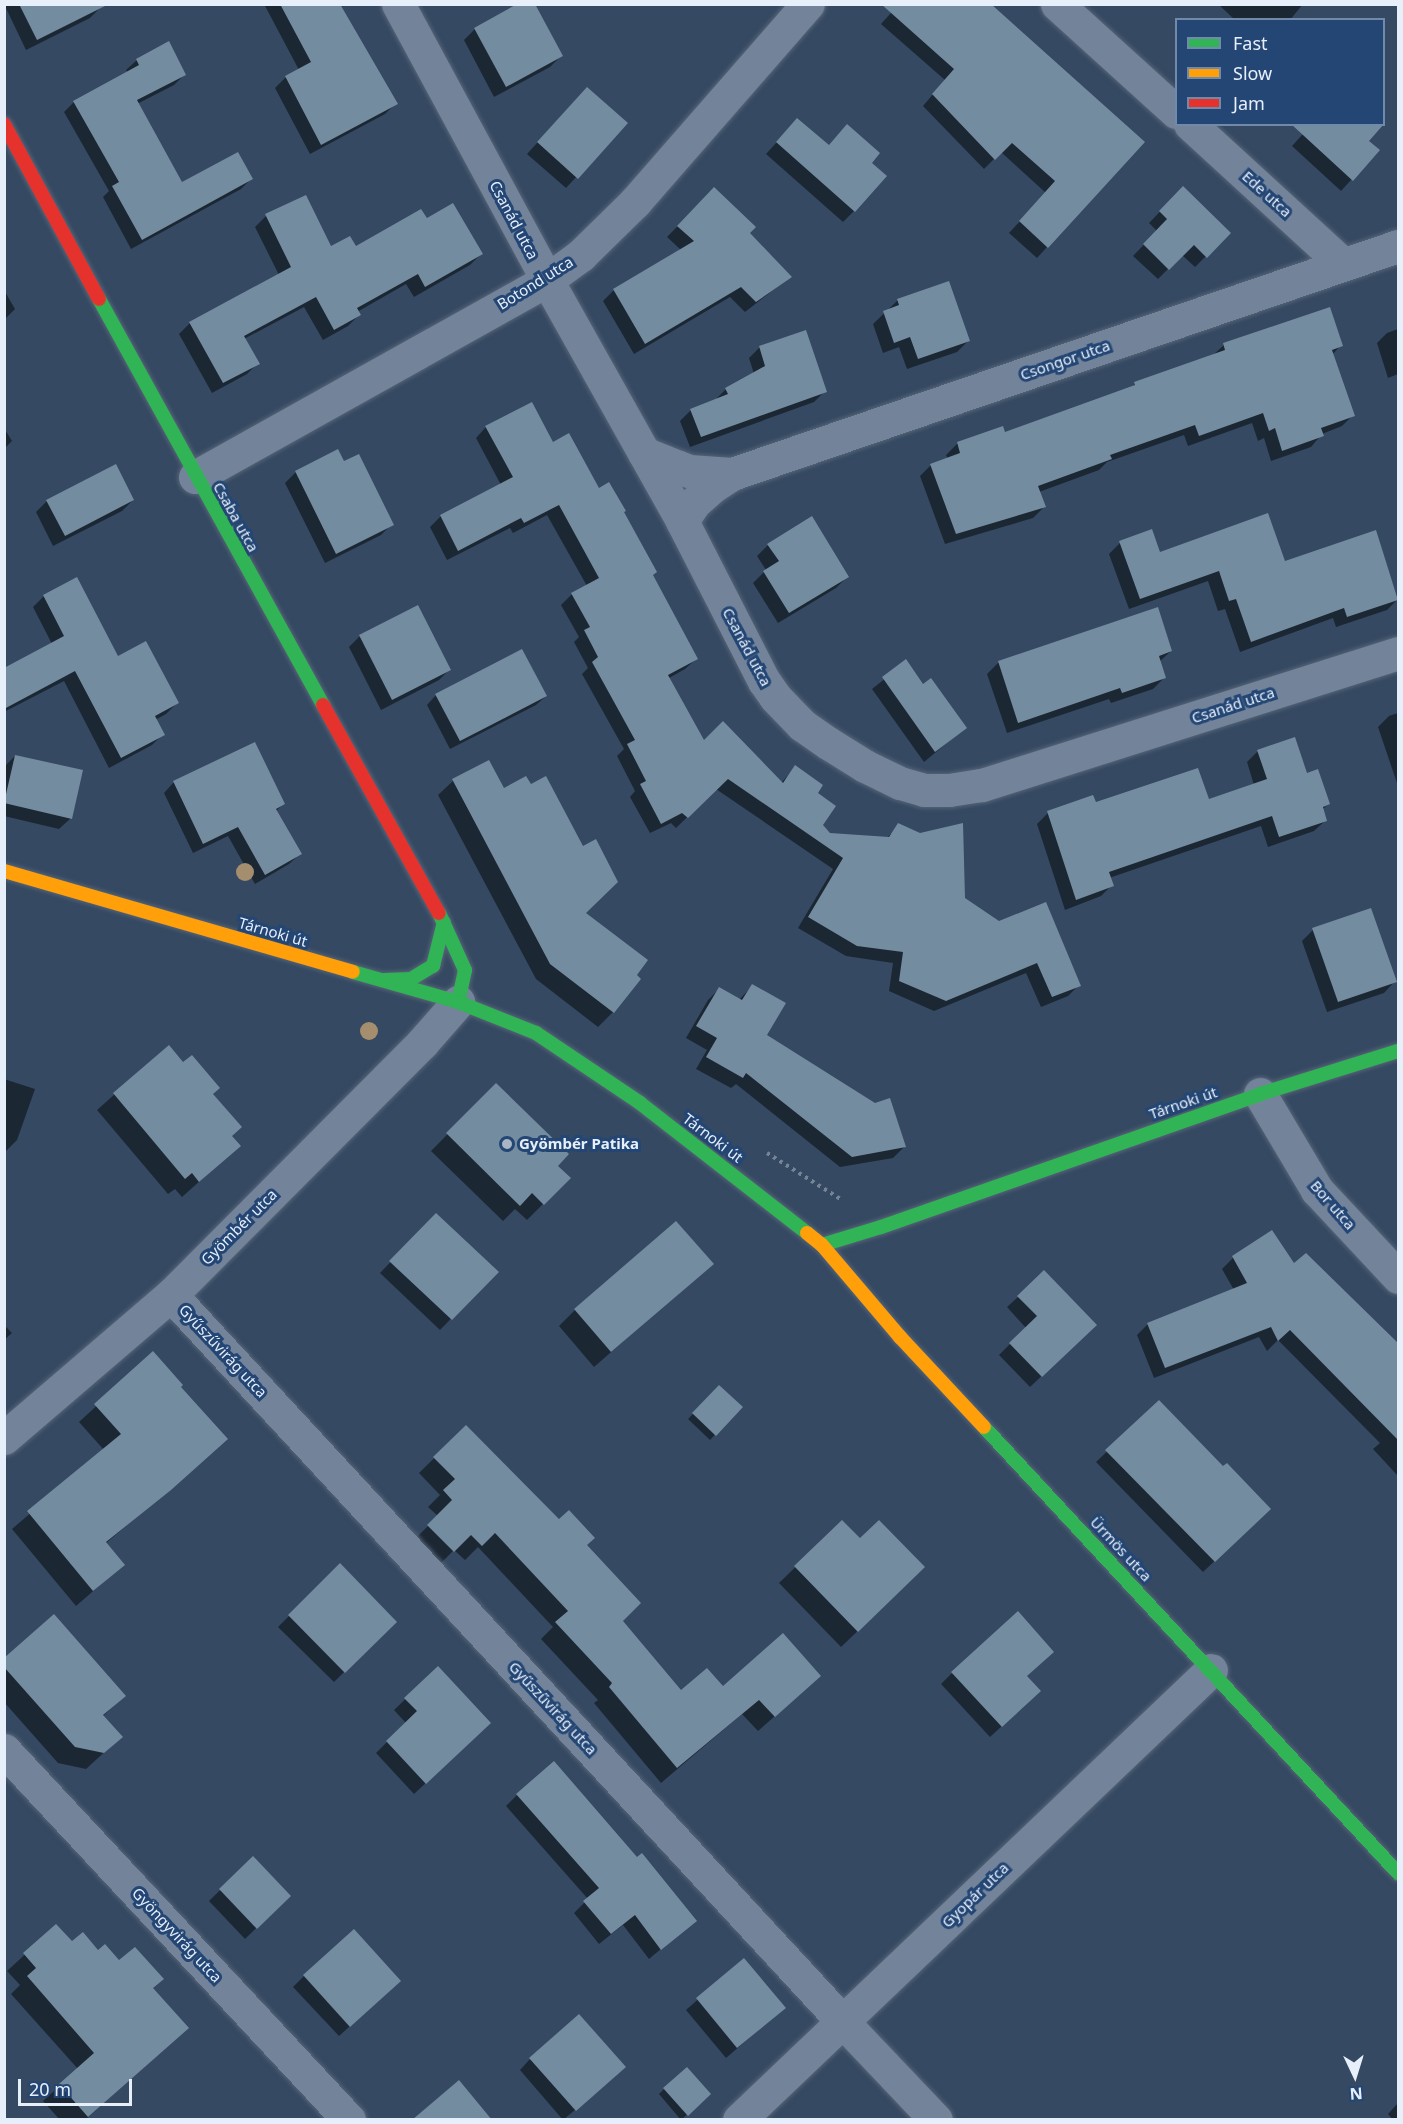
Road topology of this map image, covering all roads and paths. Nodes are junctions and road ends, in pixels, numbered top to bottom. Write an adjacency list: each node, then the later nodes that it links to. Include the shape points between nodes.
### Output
1 (398, 4): 9 (street, Csanád utca)
2 (808, 4): 9 (street, Botond utca, via 628,210 581,255)
3 (1058, 4): 4 (street)
4 (1175, 111)
5 (4, 124): 12 (street, Csaba utca)
6 (1192, 126): 8 (street, Ede utca)
7 (1398, 246): 8 (street, Csongor utca)
8 (1343, 264): 11 (street, Csongor utca)
9 (547, 280): 10 (street, Csanád utca); 12 (street, Botond utca)
10 (644, 453): 11 (street, Csongor utca, via 689,471); 13 (street, Csanád utca)
11 (732, 474): 13 (street, Csongor utca, via 695,502)
12 (195, 477): 16 (street, Csaba utca)
13 (682, 521): 14 (street, Csanád utca, via 775,697 802,725 865,766 924,790 982,785)
14 (1398, 653)
15 (4, 871): 17 (street, Tárnoki út)
16 (444, 922): 17 (street, via 433,966 411,979); 18 (street, Csaba utca, via 465,970)
17 (381, 980): 18 (street, Tárnoki út)
18 (458, 1002): 21 (street, Tárnoki út, via 536,1033 640,1103); 23 (street, Gyömbér utca)
19 (1398, 1051): 20 (street, Tárnoki út)
20 (1260, 1094): 21 (street, Tárnoki út); 22 (street, Bor utca, via 1317,1190)
21 (822, 1245): 25 (street, Ürmös utca, via 900,1337)
22 (1398, 1277)
23 (171, 1295): 24 (street, Gyömbér utca); 28 (street, Gyűszűvirág utca)
24 (4, 1438)
25 (1211, 1670): 27 (street, Ürmös utca); 28 (street, Gyopár utca)
26 (4, 1750): 29 (street, Gyöngyvirág utca)
27 (1398, 1873)
28 (843, 2022): 30 (street, Gyopár utca); 31 (street, Gyűszűvirág utca)
29 (349, 2120)
30 (739, 2120)
31 (936, 2120)

